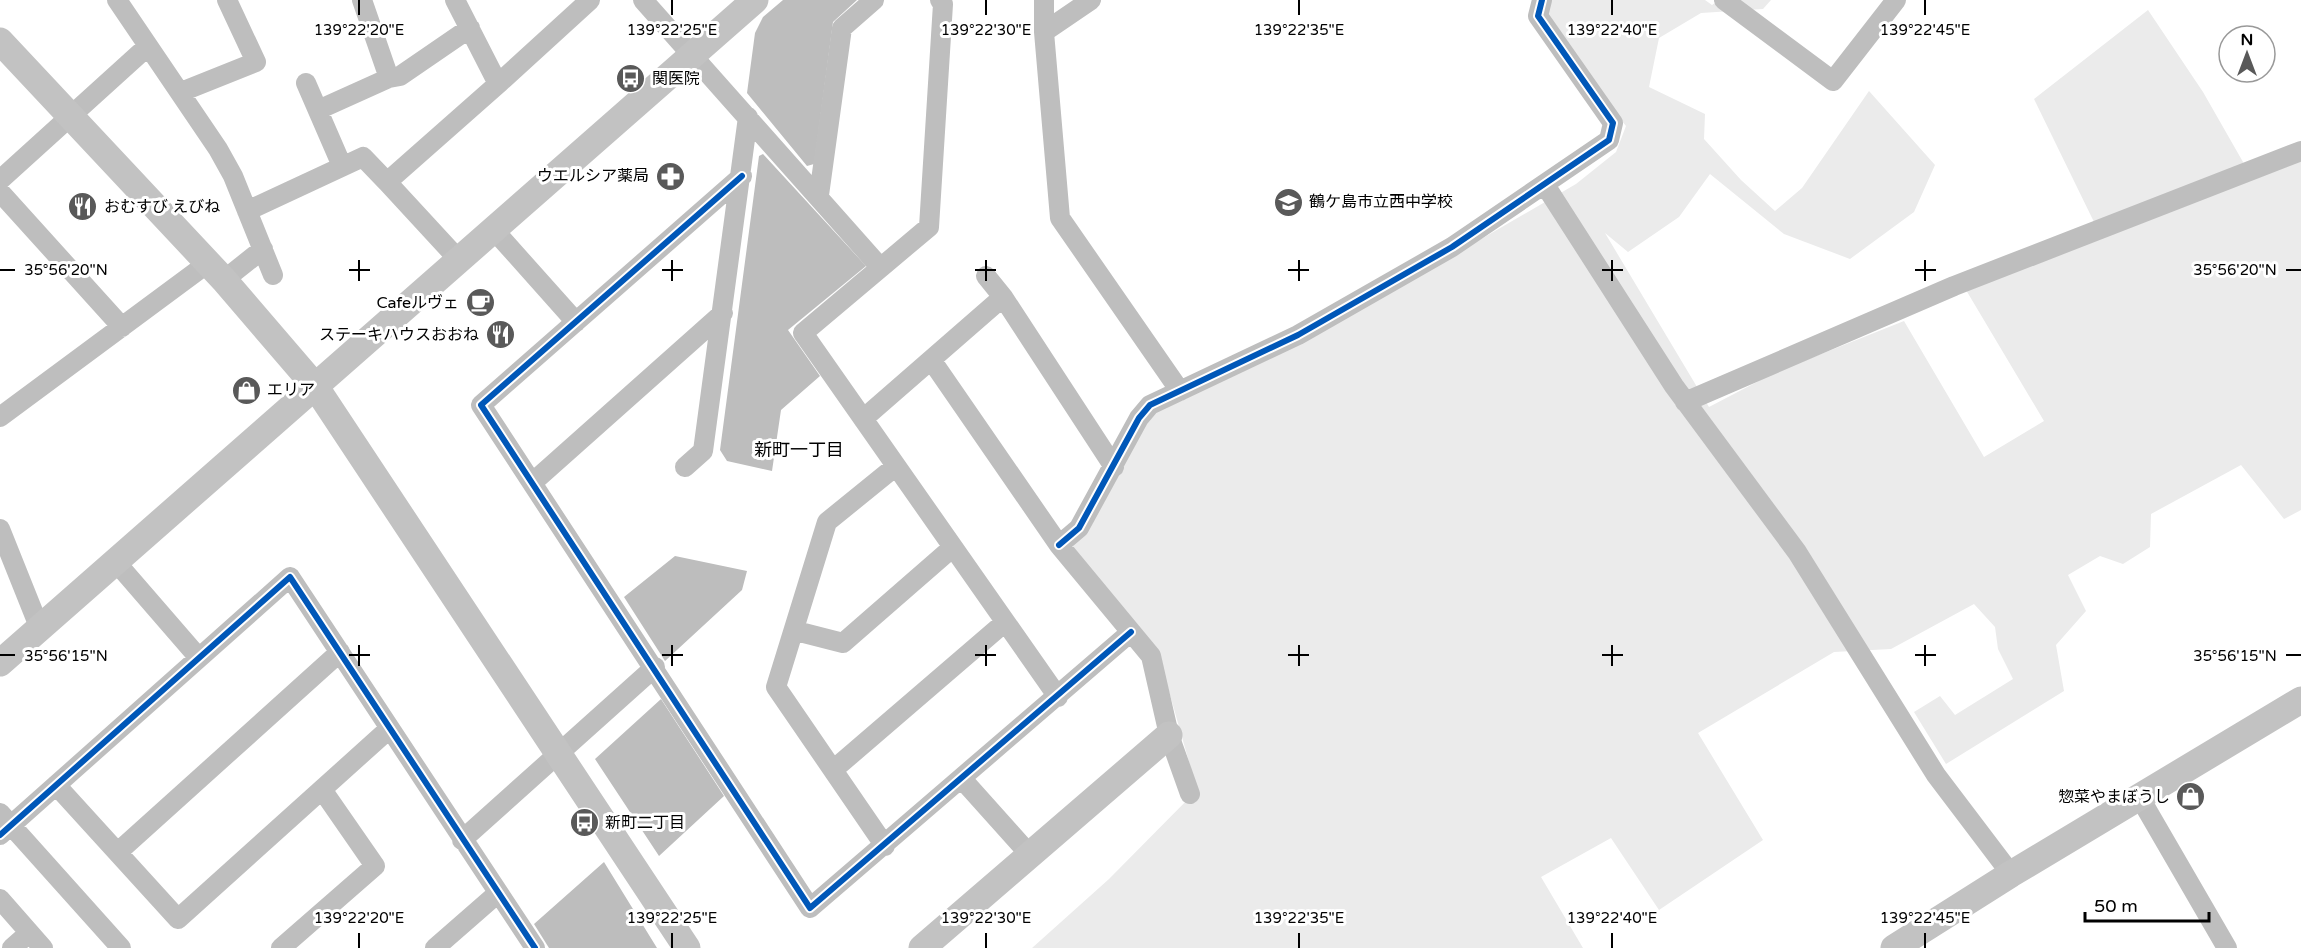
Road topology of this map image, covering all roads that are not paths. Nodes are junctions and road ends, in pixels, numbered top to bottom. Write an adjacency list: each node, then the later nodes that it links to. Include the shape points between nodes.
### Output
1 (117, 0): 18 (street)
2 (227, 0): 23 (street, via 256,62)
3 (362, 0): 20 (street)
4 (455, 0): 15 (street)
5 (590, 0): 22 (street)
6 (643, 0): 19 (street)
7 (755, 0): 19 (street)
8 (874, 0): 34 (street, via 842,28)
9 (940, 0): 39 (street, via 943,4 929,227)
10 (1044, 0): 16 (street)
11 (1091, 0): 16 (street)
12 (1542, 0): 32 (street, via 1538,16 1613,123 1609,140)
13 (1724, 0): 14 (street, via 1833,81)
14 (1896, 0)
15 (470, 28): 20 (street, via 400,76); 22 (street)
16 (1044, 32): 49 (street, via 1060,218)
17 (0, 41): 25 (street)
18 (148, 46): 23 (street); 25 (street)
19 (691, 56): 26 (street); 36 (street)
20 (389, 78): 24 (street)
21 (306, 83): 24 (street)
22 (498, 84): 31 (street)
23 (181, 92): 35 (street, via 233,176)
24 (318, 110): 28 (street)
25 (72, 117): 30 (street); 40 (street)
26 (748, 117): 29 (street); 34 (street)
27 (2301, 151): 50 (street, via 1954,286)
28 (342, 166): 31 (street, via 363,157); 35 (street)
29 (742, 176): 44 (street); 45 (street)
30 (0, 180)
31 (387, 182): 38 (street)
32 (1545, 185): 49 (street, via 1452,247 1298,334); 50 (street)
33 (0, 192): 46 (street)
34 (819, 195): 39 (street)
35 (247, 211): 37 (street)
36 (493, 229): 38 (street); 45 (street)
37 (263, 249): 40 (street); 41 (street)
38 (458, 259): 48 (street)
39 (880, 267): 52 (street, via 804,333)
40 (216, 271): 46 (street); 48 (street)
41 (273, 275)
42 (986, 276): 43 (street)
43 (1003, 297): 47 (street); 54 (street)
44 (723, 313): 55 (street, via 703,451); 56 (street)
45 (576, 322): 56 (street, via 481,405)
46 (122, 327): 51 (street)
47 (932, 361): 52 (street); 58 (street)
48 (315, 386): 60 (street); 73 (street)
49 (1180, 391): 54 (street, via 1150,405)
50 (1685, 402): 85 (street, via 1797,552 1936,775)
51 (0, 417)
52 (863, 419): 53 (street)
53 (896, 466): 59 (street); 63 (street, via 827,522)
54 (1114, 466): 58 (street, via 1079,528)
55 (685, 467)
56 (532, 483): 68 (street)
57 (0, 529): 62 (street)
58 (1059, 545): 64 (street)
59 (952, 548): 61 (street); 63 (street, via 843,644)
60 (115, 561): 62 (street); 66 (street)
61 (1004, 623): 69 (street); 74 (street)
62 (40, 629): 67 (street)
63 (796, 631): 74 (street, via 776,687)
64 (1131, 632): 69 (street); 72 (street, via 1151,657)
65 (340, 652): 66 (street, via 290,578); 71 (street); 83 (street)
66 (199, 658): 76 (street)
67 (0, 663)
68 (655, 667): 73 (street); 82 (street, via 810,908)
69 (1058, 697): 75 (street)
70 (2300, 703): 79 (street)
71 (389, 729): 77 (street); 81 (street)
72 (1169, 735): 78 (street); 84 (street)
73 (558, 752): 81 (street); 95 (street)
74 (833, 770): 82 (street)
75 (962, 779): 82 (street); 84 (street)
76 (56, 785): 80 (street); 83 (street)
77 (323, 791): 83 (street, via 178,919); 92 (street, via 375,866)
78 (1190, 794)
79 (2140, 798): 85 (street); 98 (street)
80 (4, 824): 91 (street)
81 (462, 840): 86 (street)
82 (885, 846)
83 (118, 852)
84 (1030, 855): 96 (street)
85 (2011, 874): 97 (street)
86 (498, 893): 93 (street); 94 (street)
87 (0, 899): 88 (street)
88 (30, 933): 89 (street); 90 (street)
89 (12, 948)
90 (43, 948)
91 (121, 948)
92 (280, 948)
93 (435, 948)
94 (535, 948)
95 (687, 948)
96 (922, 948)
97 (1894, 948)
98 (2227, 948)

